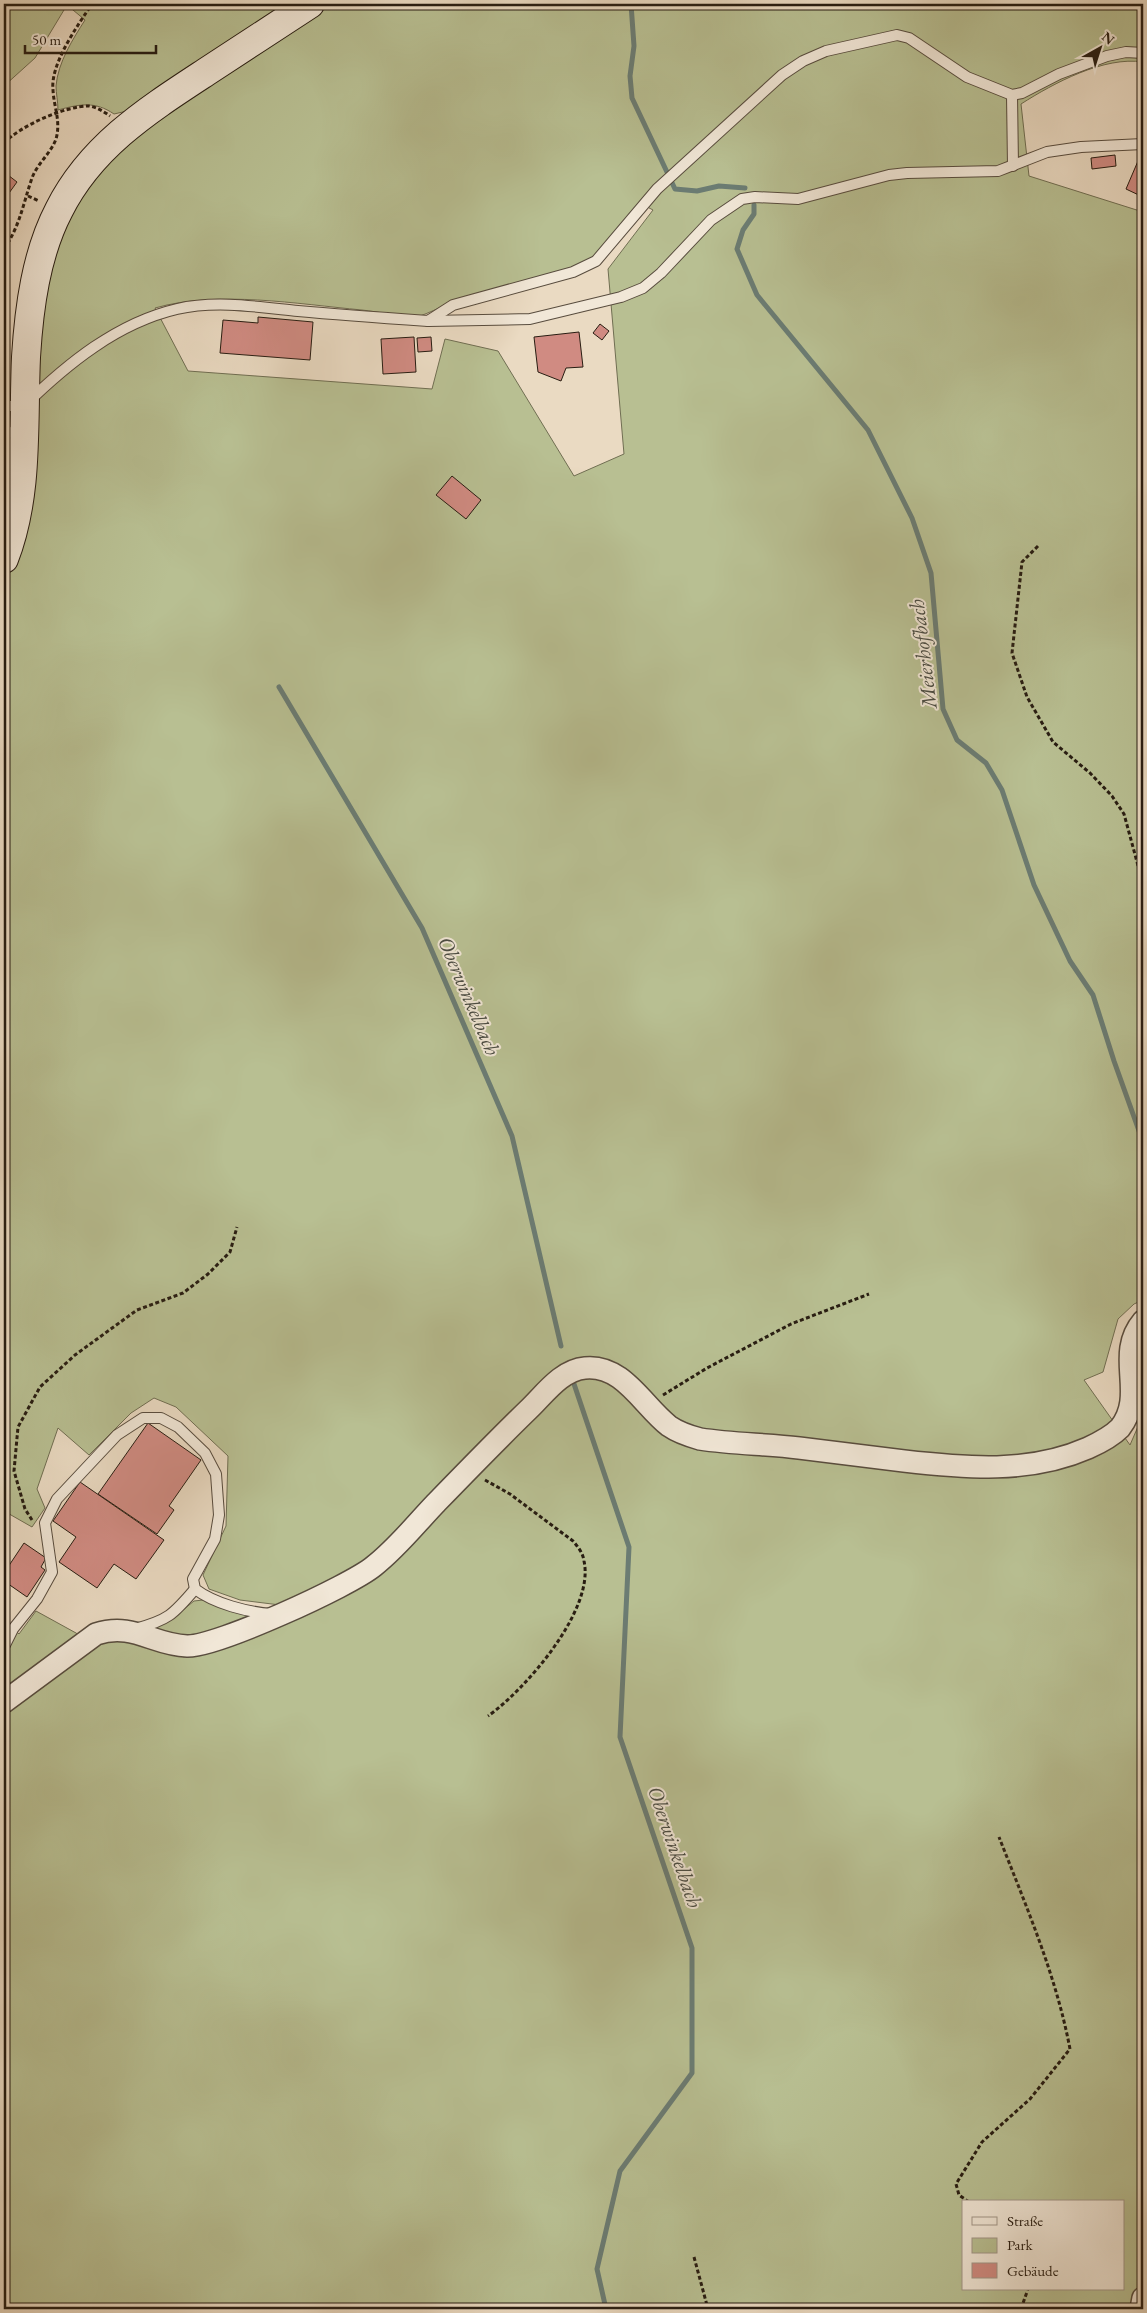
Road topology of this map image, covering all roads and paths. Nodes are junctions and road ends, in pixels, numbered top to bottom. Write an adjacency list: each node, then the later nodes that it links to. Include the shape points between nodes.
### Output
1 (92, 4): 5 (path, via 67,43 53,80)
2 (310, 4): 6 (main road)
3 (1143, 53): 4 (lane, via 1107,56 1059,74 1022,93)
4 (1012, 94): 9 (lane); 11 (lane, via 966,77 897,34 818,54 782,75 679,169 635,213 606,251 584,268 453,304)
5 (58, 114): 6 (path, via 91,106); 7 (path, via 22,129); 10 (path, via 55,141 32,177 20,219)
6 (127, 127): 12 (main road, via 96,155 80,175 51,228 38,269)
7 (4, 143)
8 (1143, 144): 9 (lane, via 1063,149 1046,152)
9 (1013, 166): 11 (lane, via 998,171 889,175 798,199 742,199 711,220 643,288 621,297 530,319)
10 (4, 249)
11 (428, 321): 12 (lane, via 234,305 177,309 148,318 82,355 55,376)
12 (14, 419): 14 (main road, via 21,490)
13 (1038, 546): 15 (path, via 1022,562 1012,653 1027,697 1053,742 1090,773 1124,814)
14 (4, 559)
15 (1143, 884)
16 (237, 1227): 21 (path, via 230,1252 208,1274 183,1293 137,1310 74,1355 40,1387 18,1427 14,1471 25,1509)
17 (869, 1294): 19 (path, via 791,1324 707,1368)
18 (1143, 1321): 19 (street, via 1133,1338 1130,1354 1134,1397 1128,1417 1111,1436 1097,1444 1035,1464 960,1466 711,1441 676,1430)
19 (648, 1405): 20 (street, via 620,1378 608,1372 585,1368 574,1370 555,1383)
20 (467, 1471): 23 (street, via 369,1571); 27 (path, via 510,1494 573,1541 585,1562 578,1602 567,1626 547,1657 521,1687)
21 (48, 1544): 22 (lane, via 45,1523 58,1499 117,1435 144,1418 161,1418 178,1427 205,1454 216,1474 219,1515 215,1539 193,1579); 25 (lane, via 52,1572)
22 (194, 1589): 23 (lane, via 206,1598 258,1613); 24 (lane, via 164,1620)
23 (279, 1614): 24 (street, via 196,1646 178,1645)
24 (132, 1630): 26 (street, via 109,1630 96,1634)
25 (4, 1647)
26 (4, 1702)
27 (488, 1716)
28 (999, 1837): 29 (path, via 1039,1939 1064,2015 1070,2049 1030,2098 982,2142 956,2184 959,2194)
29 (967, 2200)
30 (694, 2257): 33 (path)
31 (1028, 2290): 34 (path)
32 (1143, 2298): 35 (street)
33 (708, 2309)
34 (1021, 2309)
35 (1140, 2309)

